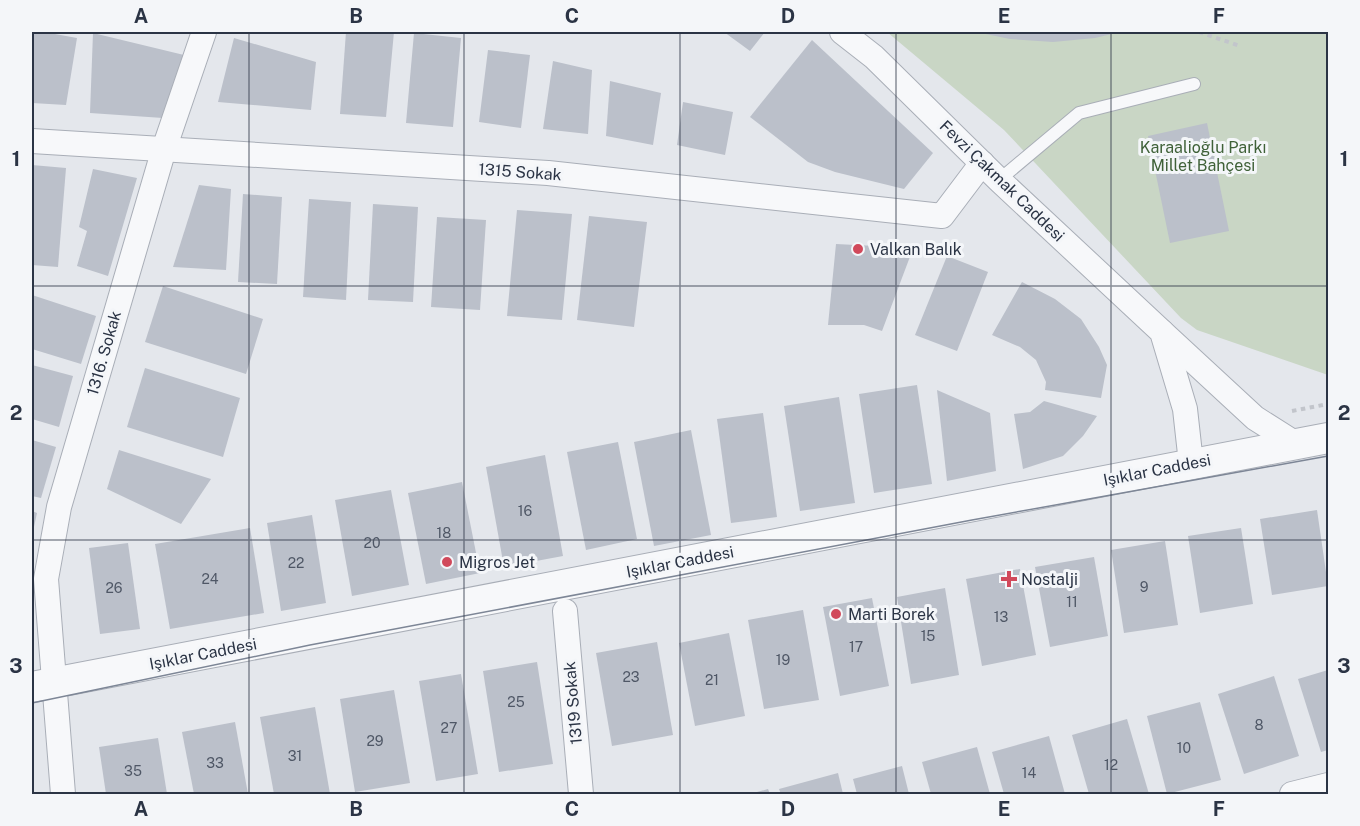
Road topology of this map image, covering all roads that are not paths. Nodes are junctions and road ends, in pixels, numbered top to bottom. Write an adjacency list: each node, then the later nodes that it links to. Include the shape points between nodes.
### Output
1 (204, 32): 5 (street, 1316. Sokak)
2 (842, 32): 6 (street, Fevzi Çakmak Caddesi, via 874,57)
3 (1194, 84): 7 (lane, via 1079,113)
4 (32, 141): 5 (street, 1315 Sokak)
5 (164, 149): 6 (street, 1315 Sokak, via 548,173 942,216); 13 (street, 1316. Sokak, via 59,507 46,579)
6 (982, 163): 7 (street, Fevzi Çakmak Caddesi)
7 (999, 180): 8 (street, Fevzi Çakmak Caddesi)
8 (1162, 332): 10 (street, Fevzi Çakmak Caddesi, via 1255,418); 11 (street, via 1185,409)
9 (1329, 438): 10 (street, Işıklar Caddesi)
10 (1296, 444): 11 (street, Işıklar Caddesi)
11 (1191, 463): 13 (street, Işıklar Caddesi)
12 (565, 611): 16 (street, 1319 Sokak)
13 (43, 685): 15 (street, 1316. Sokak)
14 (1329, 786): 17 (street)
15 (63, 795)
16 (581, 795)
17 (1292, 795)

